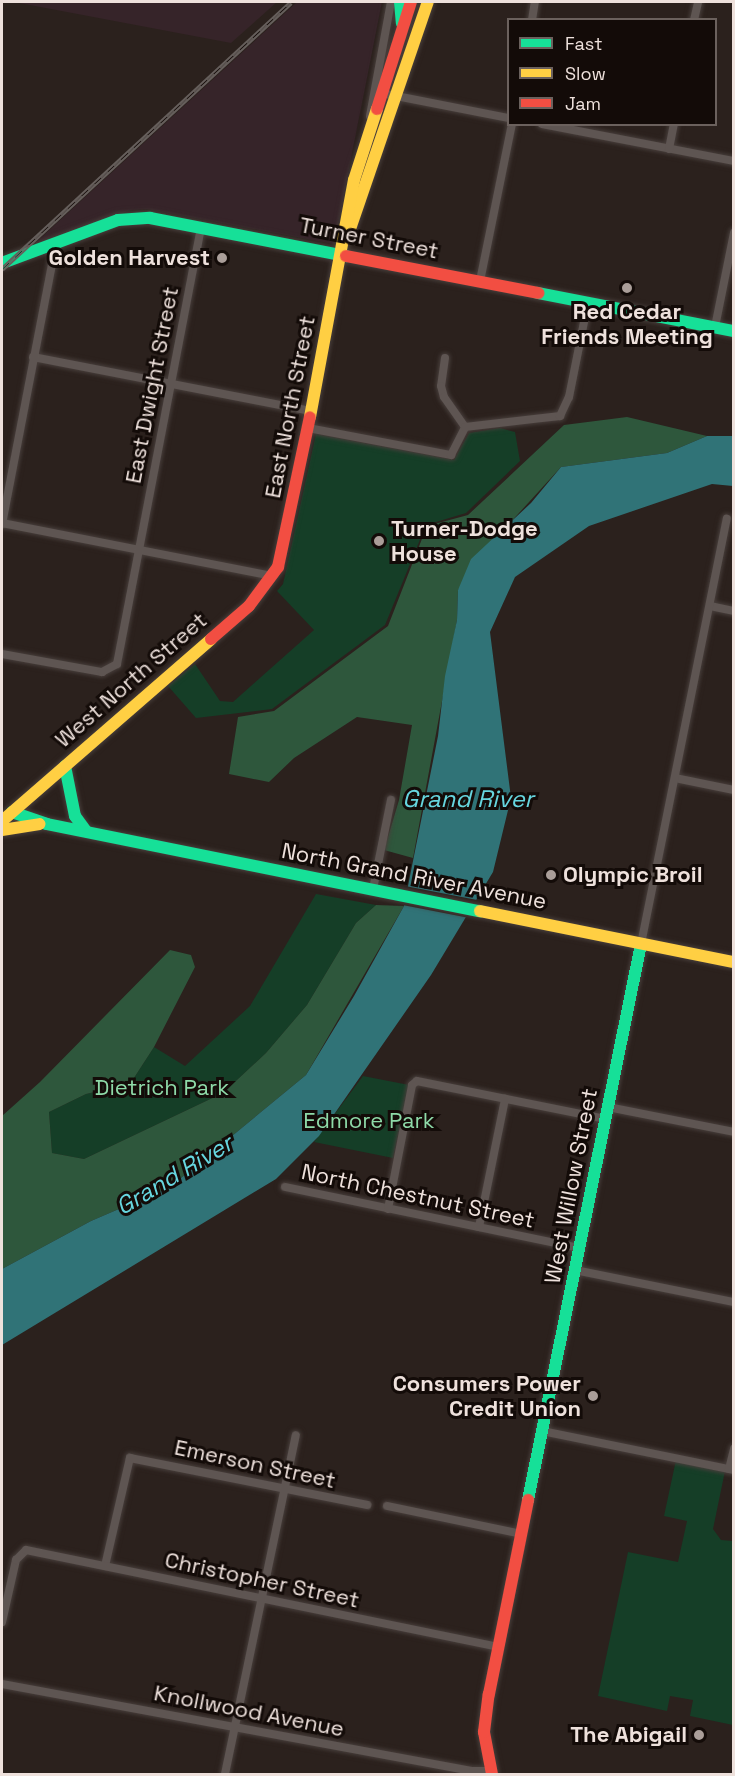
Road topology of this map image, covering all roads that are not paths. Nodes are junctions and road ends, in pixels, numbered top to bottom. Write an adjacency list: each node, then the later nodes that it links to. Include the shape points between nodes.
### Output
1 (391, 2): 16 (street, East North Street)
2 (400, 2): 9 (street)
3 (411, 2): 9 (street)
4 (428, 2): 11 (street)
5 (535, 2): 7 (street)
6 (698, 2): 8 (street)
7 (532, 18)
8 (694, 18)
9 (403, 26): 10 (street); 11 (street, via 405,59)
10 (381, 93): 11 (street); 16 (street)
11 (398, 93): 12 (street); 22 (street, East North Street)
12 (507, 118)
13 (512, 126): 24 (street)
14 (552, 126): 17 (street)
15 (674, 126): 17 (street)
16 (365, 143): 22 (street, East North Street, via 350,200)
17 (669, 149): 18 (street)
18 (734, 161)
19 (201, 227): 21 (street, Turner Street, via 136,217); 22 (street, Turner Street); 30 (street, East Dwight Street)
20 (734, 233): 26 (street)
21 (56, 243): 23 (street, Turner Street); 28 (street)
22 (343, 249): 24 (street, Turner Street); 31 (street, East North Street)
23 (2, 263)
24 (480, 280): 25 (street, Turner Street)
25 (588, 302): 26 (street, Turner Street); 32 (street, via 569,397 560,416)
26 (715, 327): 27 (street, Turner Street)
27 (734, 331)
28 (33, 357): 30 (street); 35 (street)
29 (445, 358): 32 (street, via 441,386 444,397)
30 (171, 384): 31 (street); 36 (street, East Dwight Street)
31 (311, 411): 33 (street, East North Street)
32 (465, 427): 33 (street, via 451,455)
33 (308, 428): 37 (street, East North Street, via 288,534)
34 (727, 519): 38 (street, West Willow Street)
35 (2, 524): 36 (street)
36 (139, 549): 37 (street); 40 (street, East Dwight Street, via 119,658 112,669 102,672)
37 (273, 576): 41 (street, West North Street, via 249,606)
38 (710, 606): 39 (street); 42 (street, West Willow Street)
39 (734, 611)
40 (2, 654)
41 (64, 766): 45 (street, West North Street); 49 (street, via 75,816)
42 (675, 778): 43 (street); 51 (street, West Willow Street)
43 (734, 790)
44 (391, 800): 50 (street)
45 (12, 812): 46 (street); 47 (street, North Grand River Avenue)
46 (2, 821)
47 (47, 824): 48 (street); 49 (street, North Grand River Avenue)
48 (2, 830)
49 (86, 831): 50 (street, North Grand River Avenue)
50 (378, 890): 51 (street, North Grand River Avenue)
51 (641, 944): 52 (street, North Grand River Avenue); 54 (street, West Willow Street)
52 (734, 962)
53 (506, 1099): 54 (street); 57 (street, via 417,1081 412,1085); 58 (street)
54 (607, 1113): 55 (street); 59 (street, West Willow Street)
55 (734, 1132)
56 (285, 1187): 57 (street, North Chestnut Street)
57 (388, 1209): 58 (street, North Chestnut Street)
58 (479, 1227): 59 (street, North Chestnut Street)
59 (580, 1248): 60 (street, West Willow Street)
60 (575, 1270): 61 (street); 62 (street, West Willow Street)
61 (734, 1302)
62 (542, 1431): 65 (street); 69 (street, West Willow Street)
63 (296, 1435): 66 (street)
64 (734, 1449): 65 (street)
65 (731, 1469)
66 (286, 1488): 67 (street, Emerson Street); 70 (street, Emerson Street, via 136,1457 127,1462); 71 (street)
67 (367, 1505)
68 (387, 1506): 69 (street)
69 (522, 1534): 73 (street, West Willow Street)
70 (105, 1566): 71 (street, Christopher Street); 72 (street, Christopher Street, via 26,1550 20,1553)
71 (263, 1599): 73 (street, Christopher Street); 75 (street)
72 (2, 1622)
73 (498, 1647): 76 (street, West Willow Street, via 484,1732)
74 (2, 1684): 75 (street, Knollwood Avenue)
75 (234, 1725): 76 (street, Knollwood Avenue); 77 (street)
76 (491, 1773)
77 (225, 1774)

